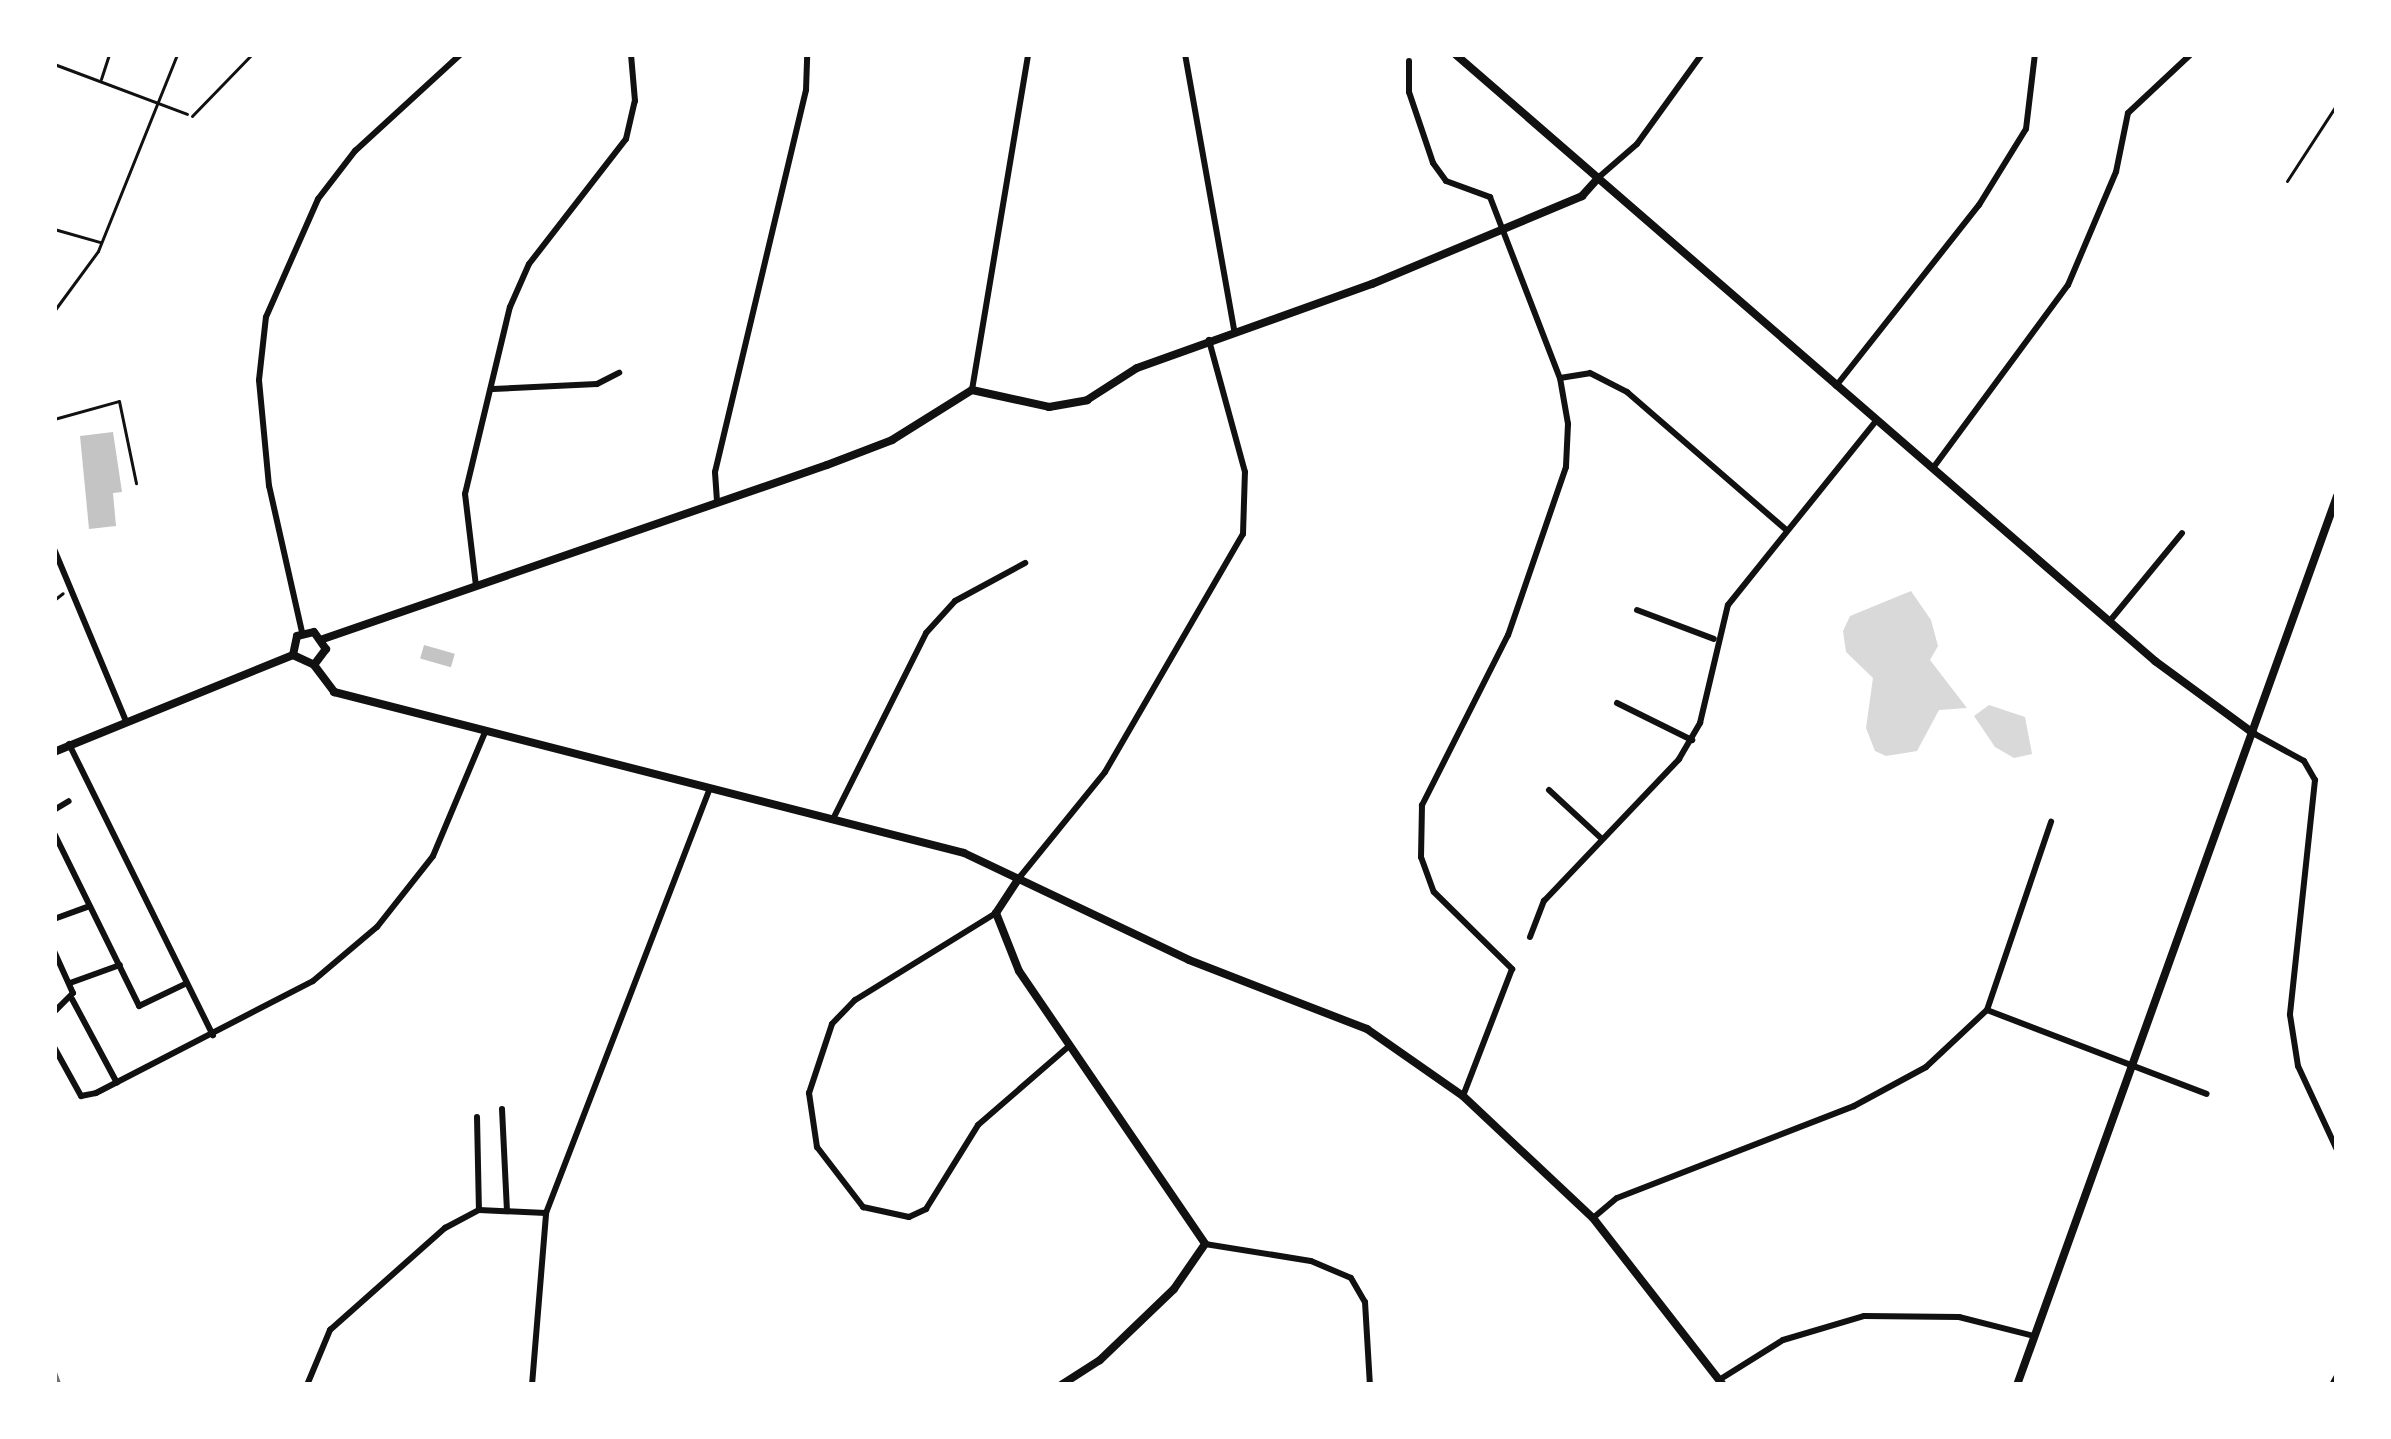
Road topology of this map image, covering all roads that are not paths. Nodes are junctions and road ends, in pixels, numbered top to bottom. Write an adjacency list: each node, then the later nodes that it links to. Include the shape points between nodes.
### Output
1 (252, 54): 14 (lane)
2 (460, 54): 38 (street, via 335,175 288,253 266,317 259,380 269,486)
3 (631, 54): 23 (street, via 635,101 626,139 529,264 510,307)
4 (807, 54): 30 (street, via 806,90 715,472)
5 (1028, 54): 24 (street)
6 (1185, 54): 18 (street)
7 (1455, 54): 15 (street)
8 (1690, 54): 11 (street)
9 (2035, 54): 22 (street, via 2026,129 1965,224)
10 (2192, 54): 27 (street, via 2128,113 2116,172 2068,285)
11 (1700, 58): 15 (street, via 1637,144)
12 (1409, 62): 17 (street, via 1409,92 1433,163 1445,181 1490,197)
13 (2337, 104): 16 (lane)
14 (192, 116)
15 (1599, 177): 17 (street, via 1582,196); 22 (street)
16 (2288, 181)
17 (1502, 230): 18 (street); 21 (street)
18 (1234, 330): 19 (street)
19 (1209, 340): 24 (street, via 1137,368 1078,404); 58 (street, via 1245,472 1244,534 1105,772)
20 (620, 373): 23 (street, via 596,384)
21 (1561, 377): 31 (street, via 1590,374 1627,392); 76 (street, via 1566,467 1554,505 1508,635 1422,805 1421,857 1434,892 1512,969)
22 (1836, 386): 26 (street)
23 (494, 389): 35 (street, via 465,494)
24 (972, 390): 30 (street, via 892,440)
25 (54, 418): 28 (lane, via 119,401)
26 (1876, 421): 27 (street); 31 (street)
27 (1933, 468): 37 (street)
28 (136, 483)
29 (2337, 496): 46 (street)
30 (717, 501): 35 (street)
31 (1785, 529): 40 (street, via 1728,605)
32 (2182, 533): 37 (street)
33 (54, 549): 44 (street)
34 (1025, 563): 54 (street, via 940,615)
35 (476, 586): 39 (street)
36 (1637, 610): 40 (street)
37 (2109, 622): 46 (street)
38 (302, 632): 39 (street); 41 (street)
39 (323, 639): 42 (street, via 325,655)
40 (1714, 639): 47 (street, via 1706,704)
41 (292, 655): 42 (street); 44 (street)
42 (314, 665): 45 (street, via 334,692)
43 (1617, 703): 47 (street)
44 (125, 719): 48 (street)
45 (485, 732): 50 (street); 70 (street, via 433,856 377,927 314,981)
46 (2253, 733): 73 (street); 79 (street, via 2304,761 2315,781 2290,1015 2299,1066)
47 (1692, 740): 57 (street)
48 (70, 744): 49 (street); 66 (street)
49 (54, 752)
50 (710, 789): 54 (street); 82 (street)
51 (1549, 790): 57 (street)
52 (69, 801): 53 (street)
53 (54, 810)
54 (833, 819): 58 (street, via 964,853)
55 (2051, 821): 68 (street)
56 (54, 833): 59 (street)
57 (1602, 839): 62 (street, via 1544,901)
58 (1019, 878): 60 (street); 76 (street, via 1189,960 1366,1029)
59 (91, 906): 61 (street); 64 (street)
60 (997, 913): 72 (street, via 1019,971); 72 (street, via 855,1000 832,1024 809,1094 817,1147 863,1207 909,1217 926,1209 978,1125)
61 (54, 919)
62 (1530, 937)
63 (54, 951): 65 (street)
64 (119, 965): 65 (street); 66 (street, via 140,1006)
65 (70, 983): 67 (street)
66 (187, 983): 70 (street)
67 (72, 999): 69 (street); 74 (street)
68 (1987, 1010): 73 (street); 83 (street, via 1892,1088 1617,1198)
69 (54, 1012)
70 (213, 1035): 74 (street)
71 (54, 1047): 74 (street, via 81,1096)
72 (1068, 1047): 84 (street)
73 (2132, 1066): 75 (street); 85 (street)
74 (117, 1083)
75 (2207, 1094)
76 (1463, 1096): 83 (street)
77 (502, 1109): 81 (street)
78 (477, 1117): 80 (street)
79 (2337, 1150)
80 (478, 1210): 81 (street); 88 (street, via 445,1228 330,1330)
81 (507, 1211): 82 (street)
82 (546, 1213): 89 (street)
83 (1593, 1218): 87 (street)
84 (1204, 1244): 90 (street, via 1174,1289 1100,1360); 91 (street, via 1312,1262 1351,1278 1365,1302)
85 (2034, 1336): 87 (street, via 1959,1317 1864,1316 1783,1340); 92 (street)
86 (2337, 1376): 93 (street)
87 (1721, 1383)
88 (307, 1385)
89 (532, 1385)
90 (1060, 1385)
91 (1370, 1385)
92 (2017, 1385)
93 (2332, 1385)

